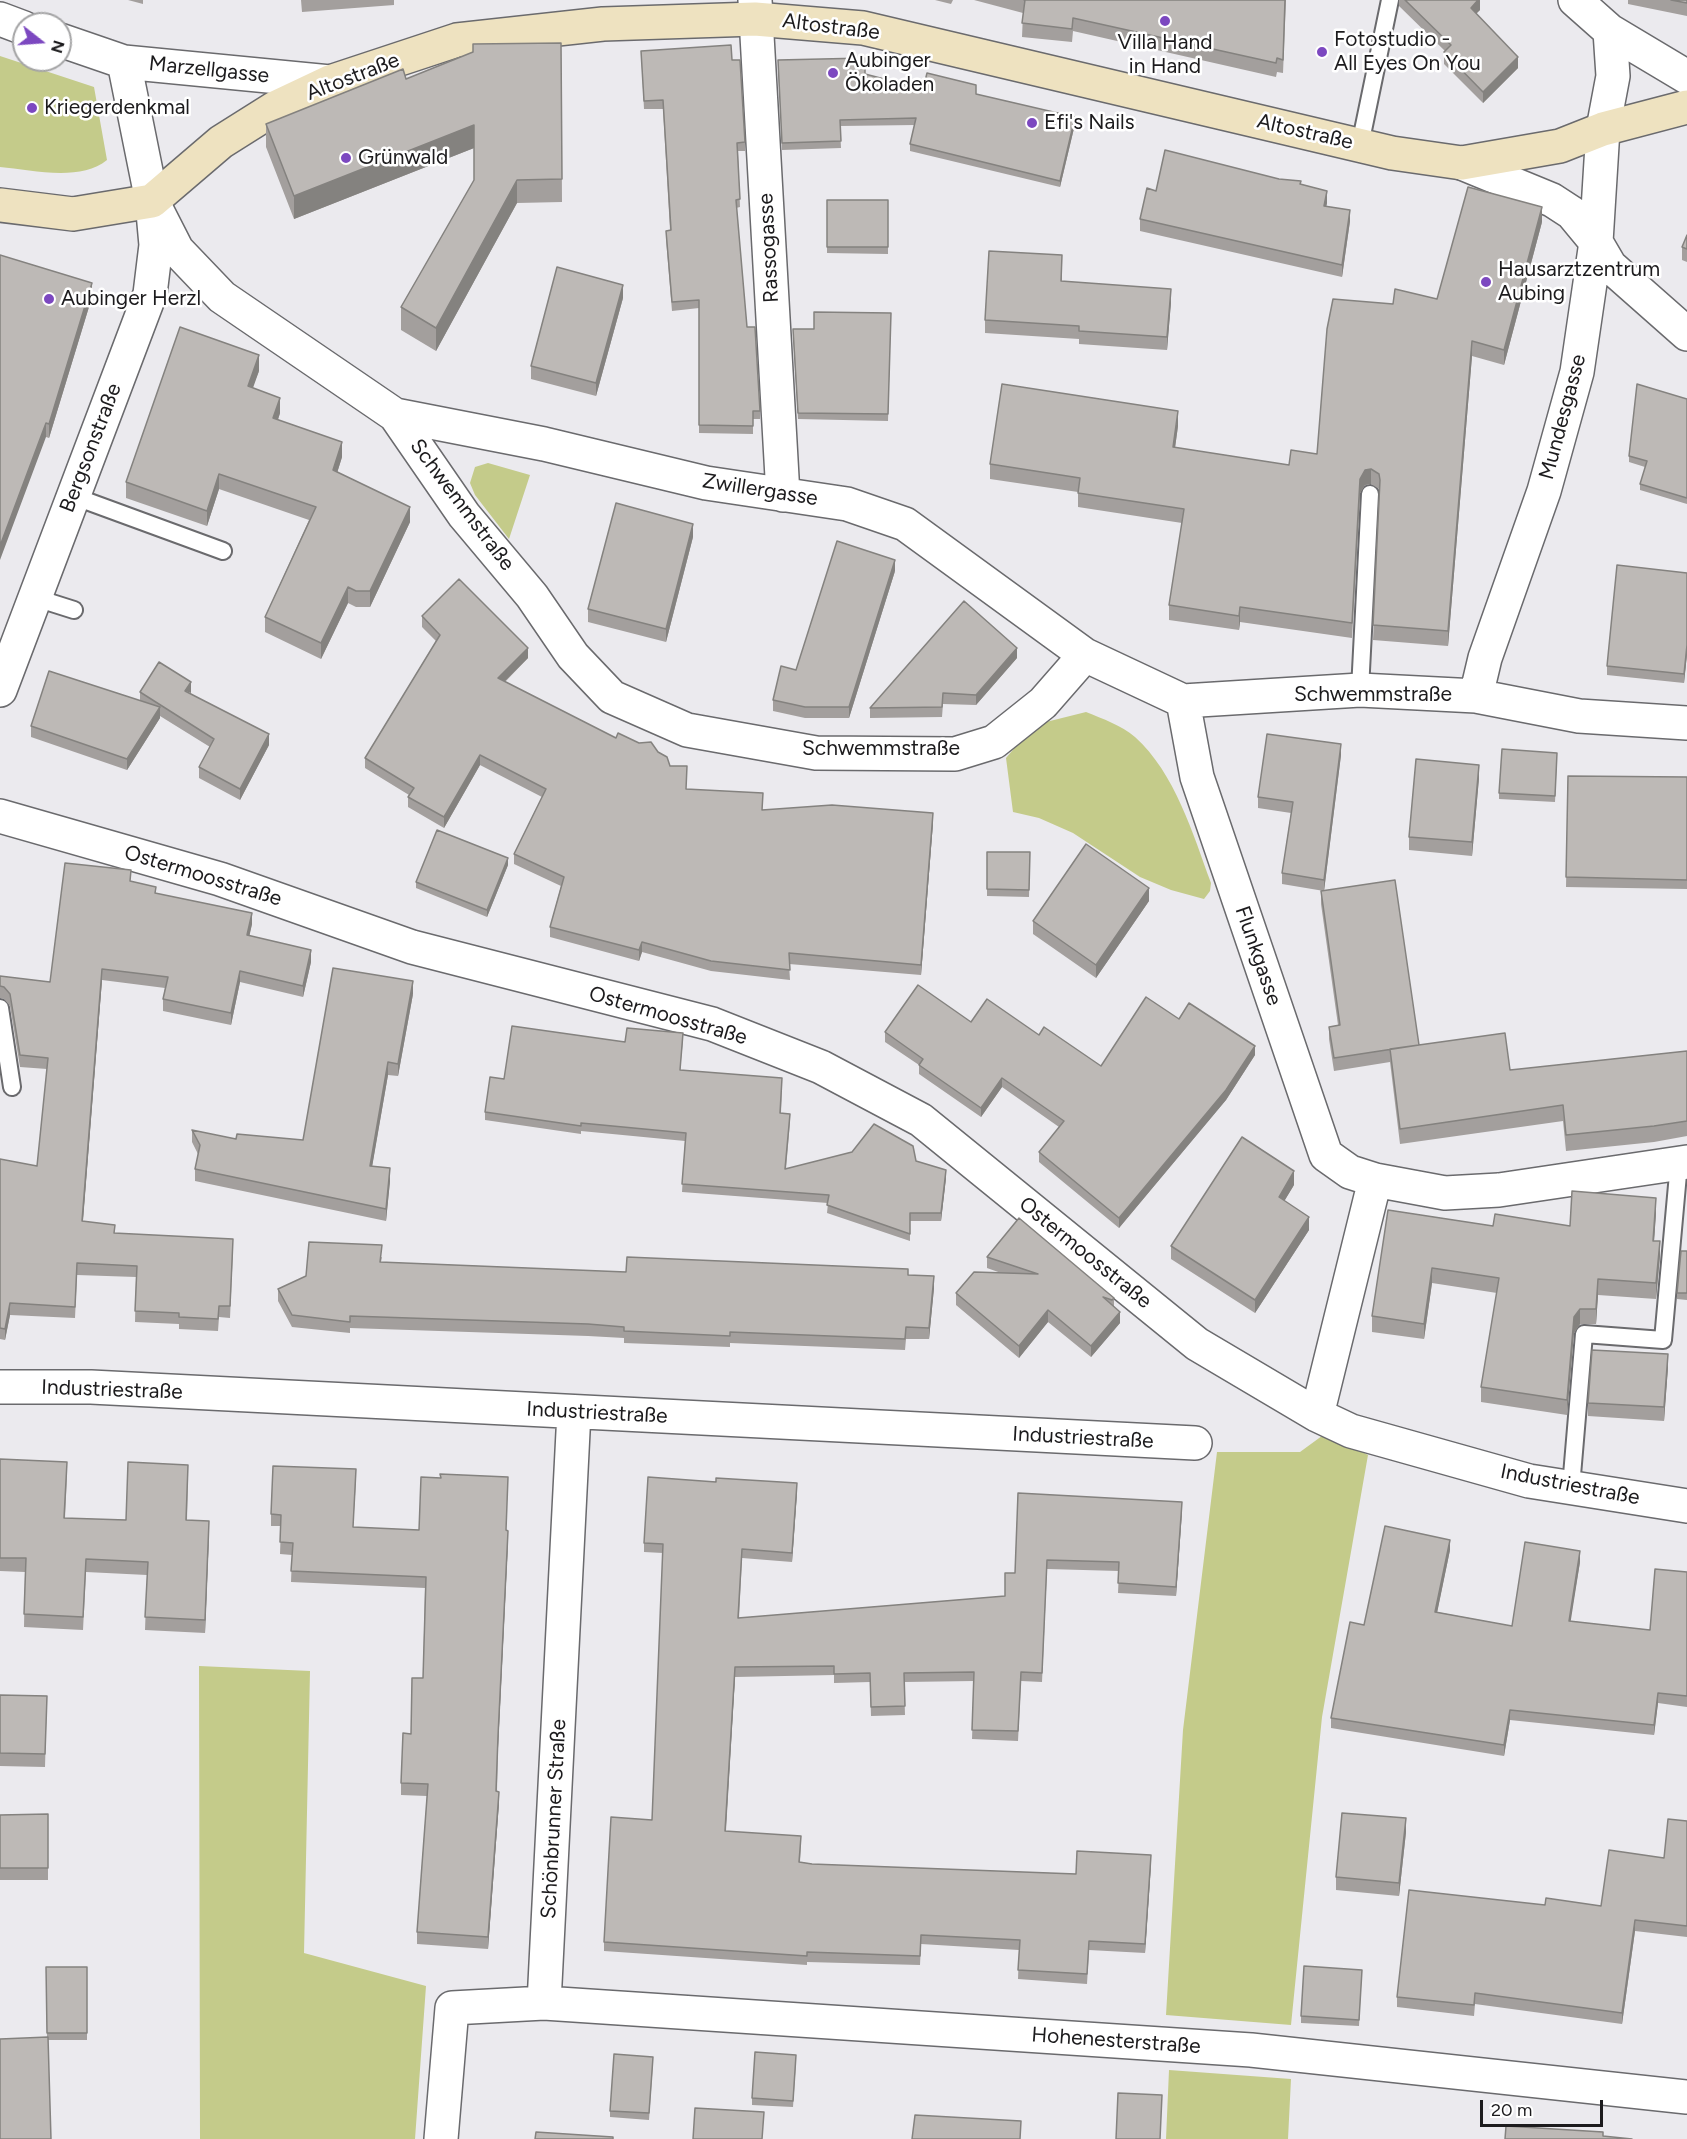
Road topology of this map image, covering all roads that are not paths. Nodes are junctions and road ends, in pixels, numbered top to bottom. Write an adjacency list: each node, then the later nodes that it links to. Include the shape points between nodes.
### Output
1 (1390, 0): 11 (lane)
2 (1575, 0): 4 (street)
3 (755, 9): 8 (main road, Altostraße, via 457,40); 11 (main road, Altostraße, via 863,28); 19 (street, Rassogasse)
4 (1610, 31): 7 (street); 10 (street, Mundesgasse, via 1613,76)
5 (72, 44): 6 (street, Marzellgasse)
6 (124, 62): 8 (street, Marzellgasse); 13 (street, Marzellgasse)
7 (1687, 76)
8 (330, 82): 13 (main road, Altostraße, via 275,108 221,142)
9 (1687, 107): 10 (main road, Altostraße)
10 (1604, 129): 12 (main road, Altostraße, via 1539,151); 15 (street, Mundesgasse)
11 (1360, 145): 12 (main road, Altostraße)
12 (1462, 163): 15 (street, via 1552,200 1572,213)
13 (152, 201): 14 (main road, via 73,214); 17 (street, Schwemmstraße, via 177,250 222,297); 20 (street, Bergsonstraße, via 156,245 150,294)
14 (0, 205)
15 (1596, 242): 16 (street, via 1610,266); 27 (street, Mundesgasse, via 1577,372 1544,491 1485,658)
16 (1687, 334)
17 (395, 415): 19 (street, Zwillergasse, via 544,444 706,483); 24 (street, Schwemmstraße, via 464,515 532,596 573,656 612,698 687,730 816,753 955,754 994,742 1043,703)
18 (1370, 494): 26 (lane)
19 (783, 495): 24 (street, Zwillergasse, via 847,504 906,524)
20 (74, 496): 21 (lane); 22 (street, Bergsonstraße)
21 (223, 551)
22 (33, 597): 23 (lane); 25 (street, Bergsonstraße)
23 (74, 609)
24 (1085, 655): 28 (street, Schwemmstraße)
25 (0, 690)
26 (1360, 690): 27 (street, Schwemmstraße); 28 (street, Schwemmstraße)
27 (1476, 696): 29 (street, Schwemmstraße, via 1579,716)
28 (1183, 701): 34 (street, Flunkgasse, via 1197,777 1326,1155 1350,1172)
29 (1687, 723)
30 (0, 816): 37 (street, Ostermoosstraße, via 220,879 412,947 712,1024 821,1067 921,1120 1197,1344)
31 (0, 1008): 32 (lane)
32 (12, 1087)
33 (1683, 1163): 34 (street, Flunkgasse, via 1488,1191 1445,1193); 39 (lane, via 1663,1340 1584,1334)
34 (1375, 1180): 37 (street)
35 (0, 1387): 36 (street, Industriestraße, via 91,1387)
36 (574, 1412): 38 (street, Industriestraße); 41 (street, Schönbrunner Straße)
37 (1317, 1415): 39 (street, Industriestraße, via 1351,1431 1528,1481)
38 (1195, 1443)
39 (1571, 1487): 40 (street, Industriestraße)
40 (1687, 1506)
41 (544, 2003): 42 (street, Hohenesterstraße, via 1251,2050); 43 (street, via 452,2008)
42 (1687, 2097)
43 (441, 2139)

